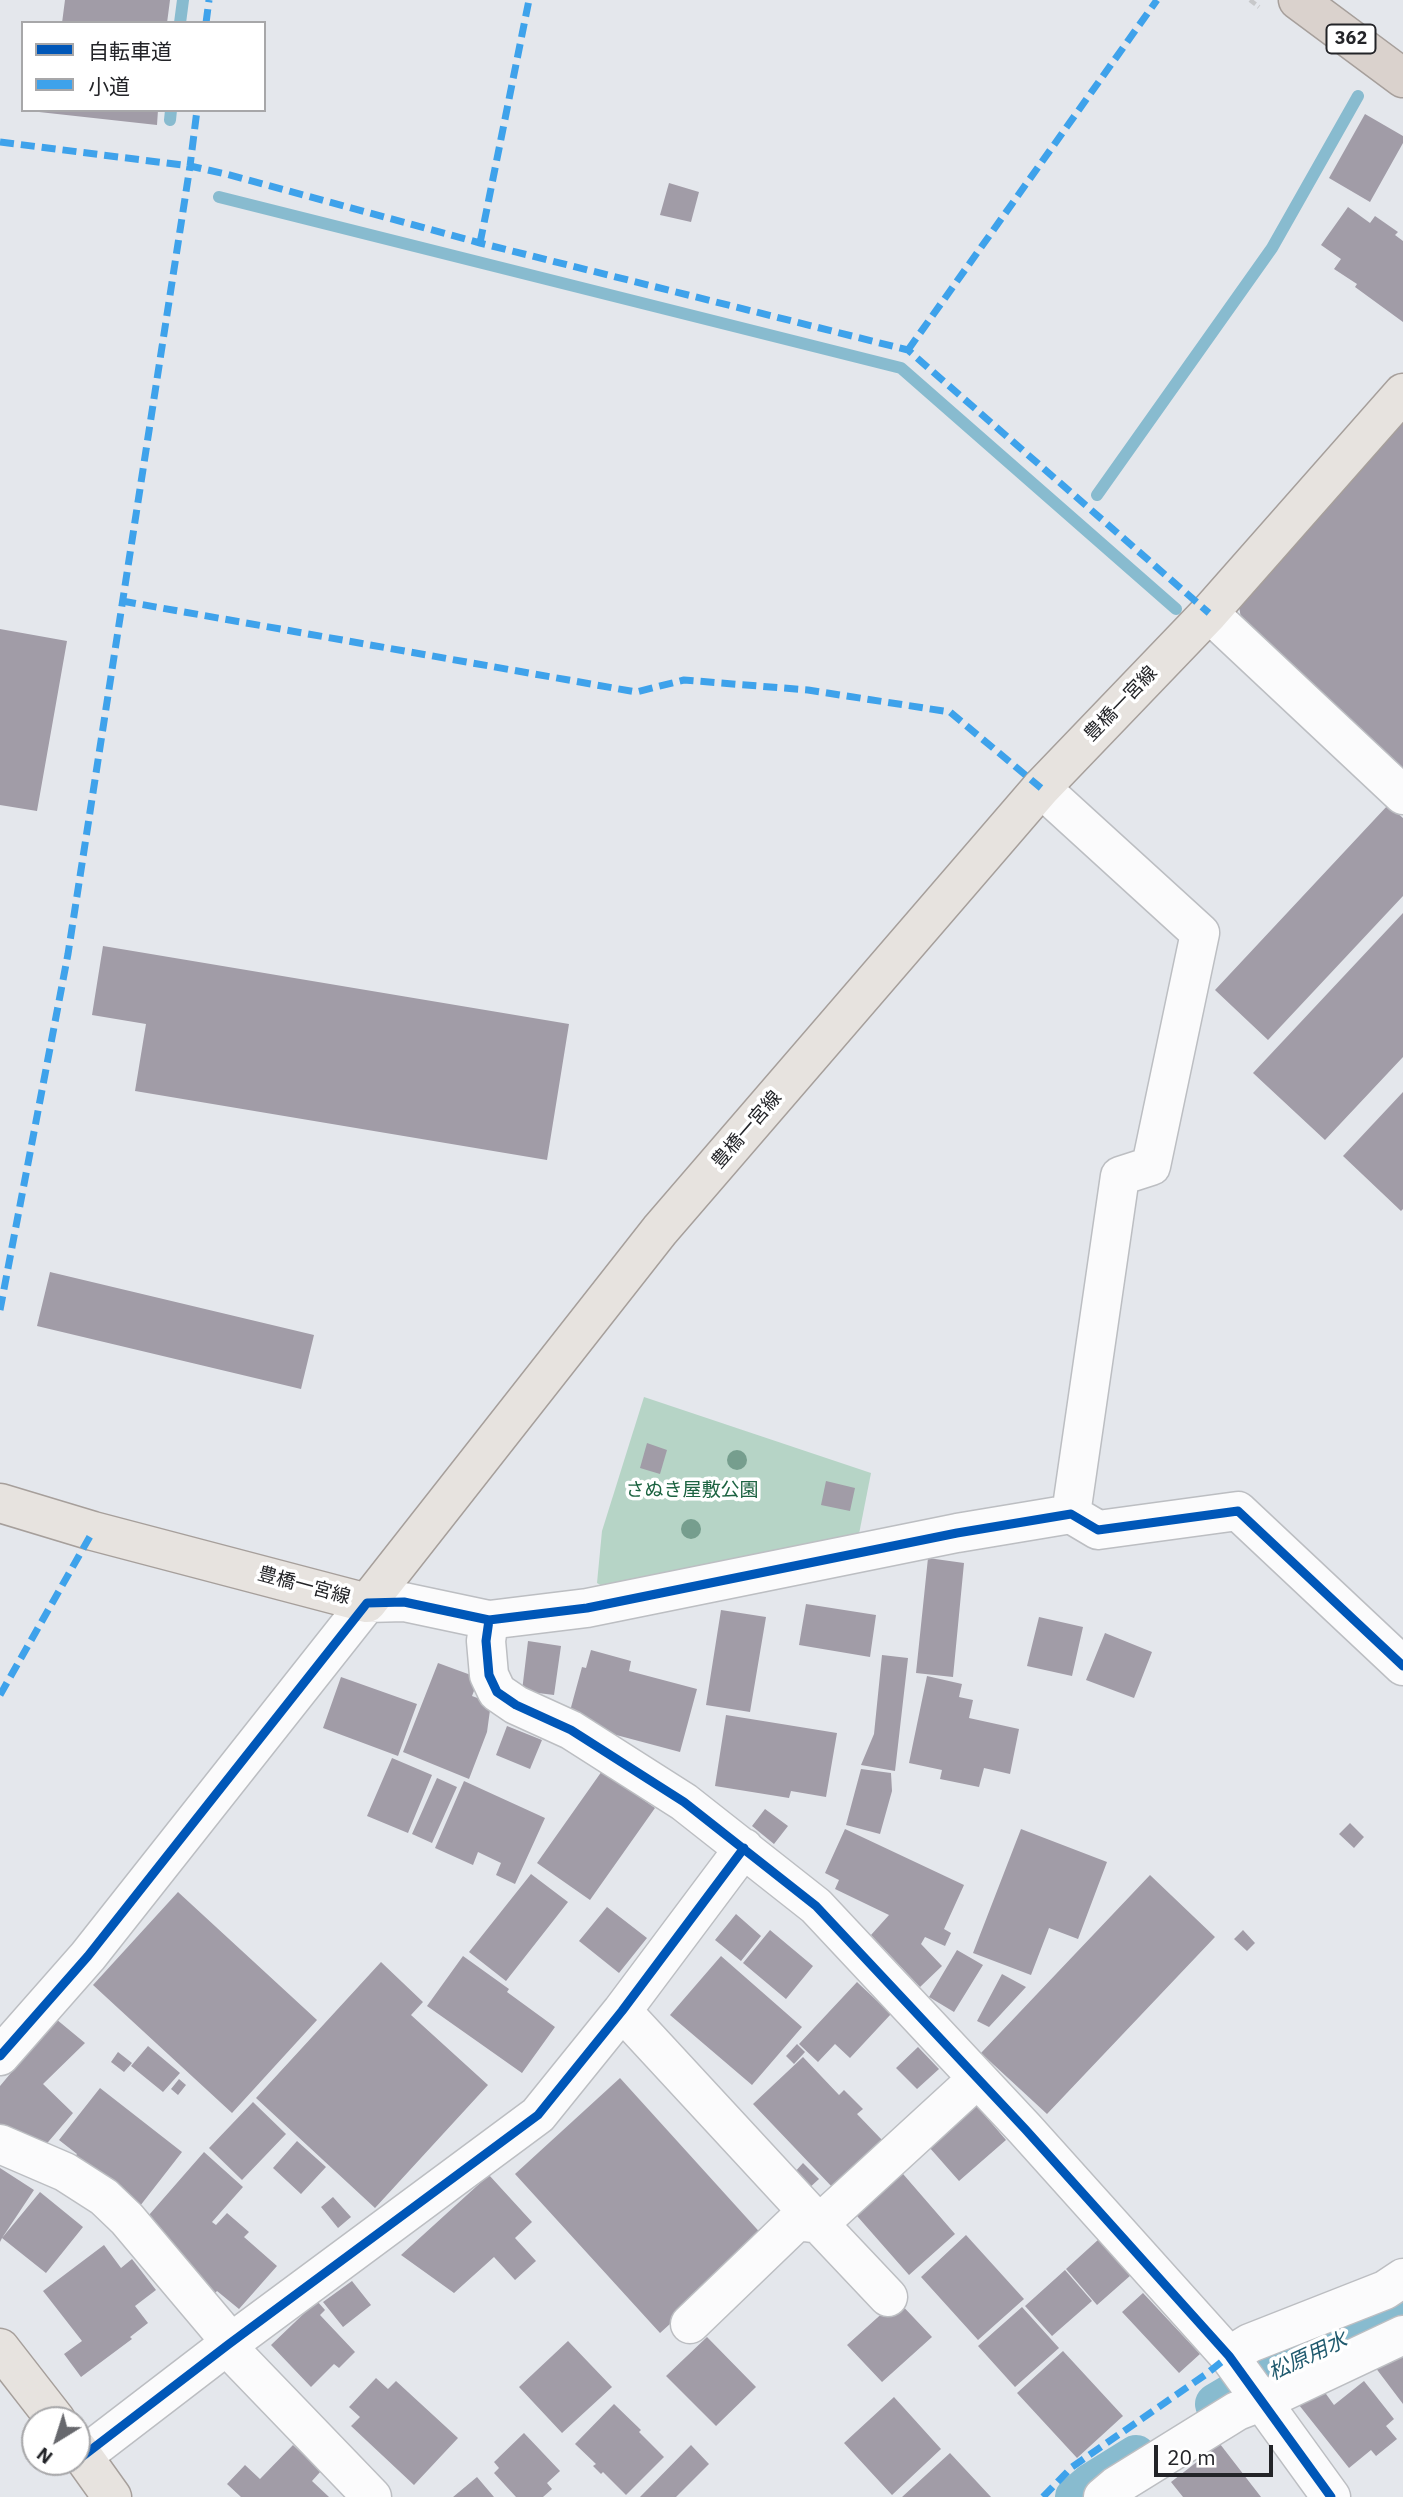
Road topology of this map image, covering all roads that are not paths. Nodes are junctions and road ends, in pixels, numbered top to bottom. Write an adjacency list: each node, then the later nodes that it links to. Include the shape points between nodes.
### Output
1 (1298, 0): 2 (highway, 362)
2 (1403, 78)
3 (1403, 393): 4 (main road, 豊橋一宮線)
4 (1209, 613): 5 (main road, 豊橋一宮線); 6 (street)
5 (1041, 788): 8 (street, via 1200,933 1152,1166 1120,1176); 9 (main road, 豊橋一宮線, via 660,1230)
6 (1403, 794)
7 (0, 1503): 9 (main road, 豊橋一宮線)
8 (1071, 1514): 10 (street, via 587,1608); 11 (street, via 1098,1530 1238,1511)
9 (367, 1602): 10 (street, via 404,1602); 14 (street, via 88,1956)
10 (489, 1620): 12 (street, via 489,1675 497,1692 571,1730 684,1802)
11 (1403, 1666)
12 (744, 1848): 13 (street); 15 (street, via 816,1906)
13 (622, 2011): 17 (street); 22 (street, via 538,2115)
14 (0, 2056)
15 (977, 2079): 17 (street); 24 (street)
16 (0, 2144): 22 (street, via 65,2172 104,2197)
17 (819, 2224): 19 (street); 20 (street, via 797,2221)
18 (1403, 2278): 24 (street, via 1385,2290 1250,2343)
19 (888, 2297)
20 (690, 2324)
21 (1403, 2335): 25 (street)
22 (229, 2344): 27 (street); 30 (street)
23 (0, 2348): 26 (main road)
24 (1230, 2357): 25 (street)
25 (1261, 2399): 31 (street); 32 (street)
26 (44, 2406)
27 (91, 2444)
28 (91, 2467): 29 (main road)
29 (112, 2497)
30 (372, 2497)
31 (1103, 2497)
32 (1331, 2497)

